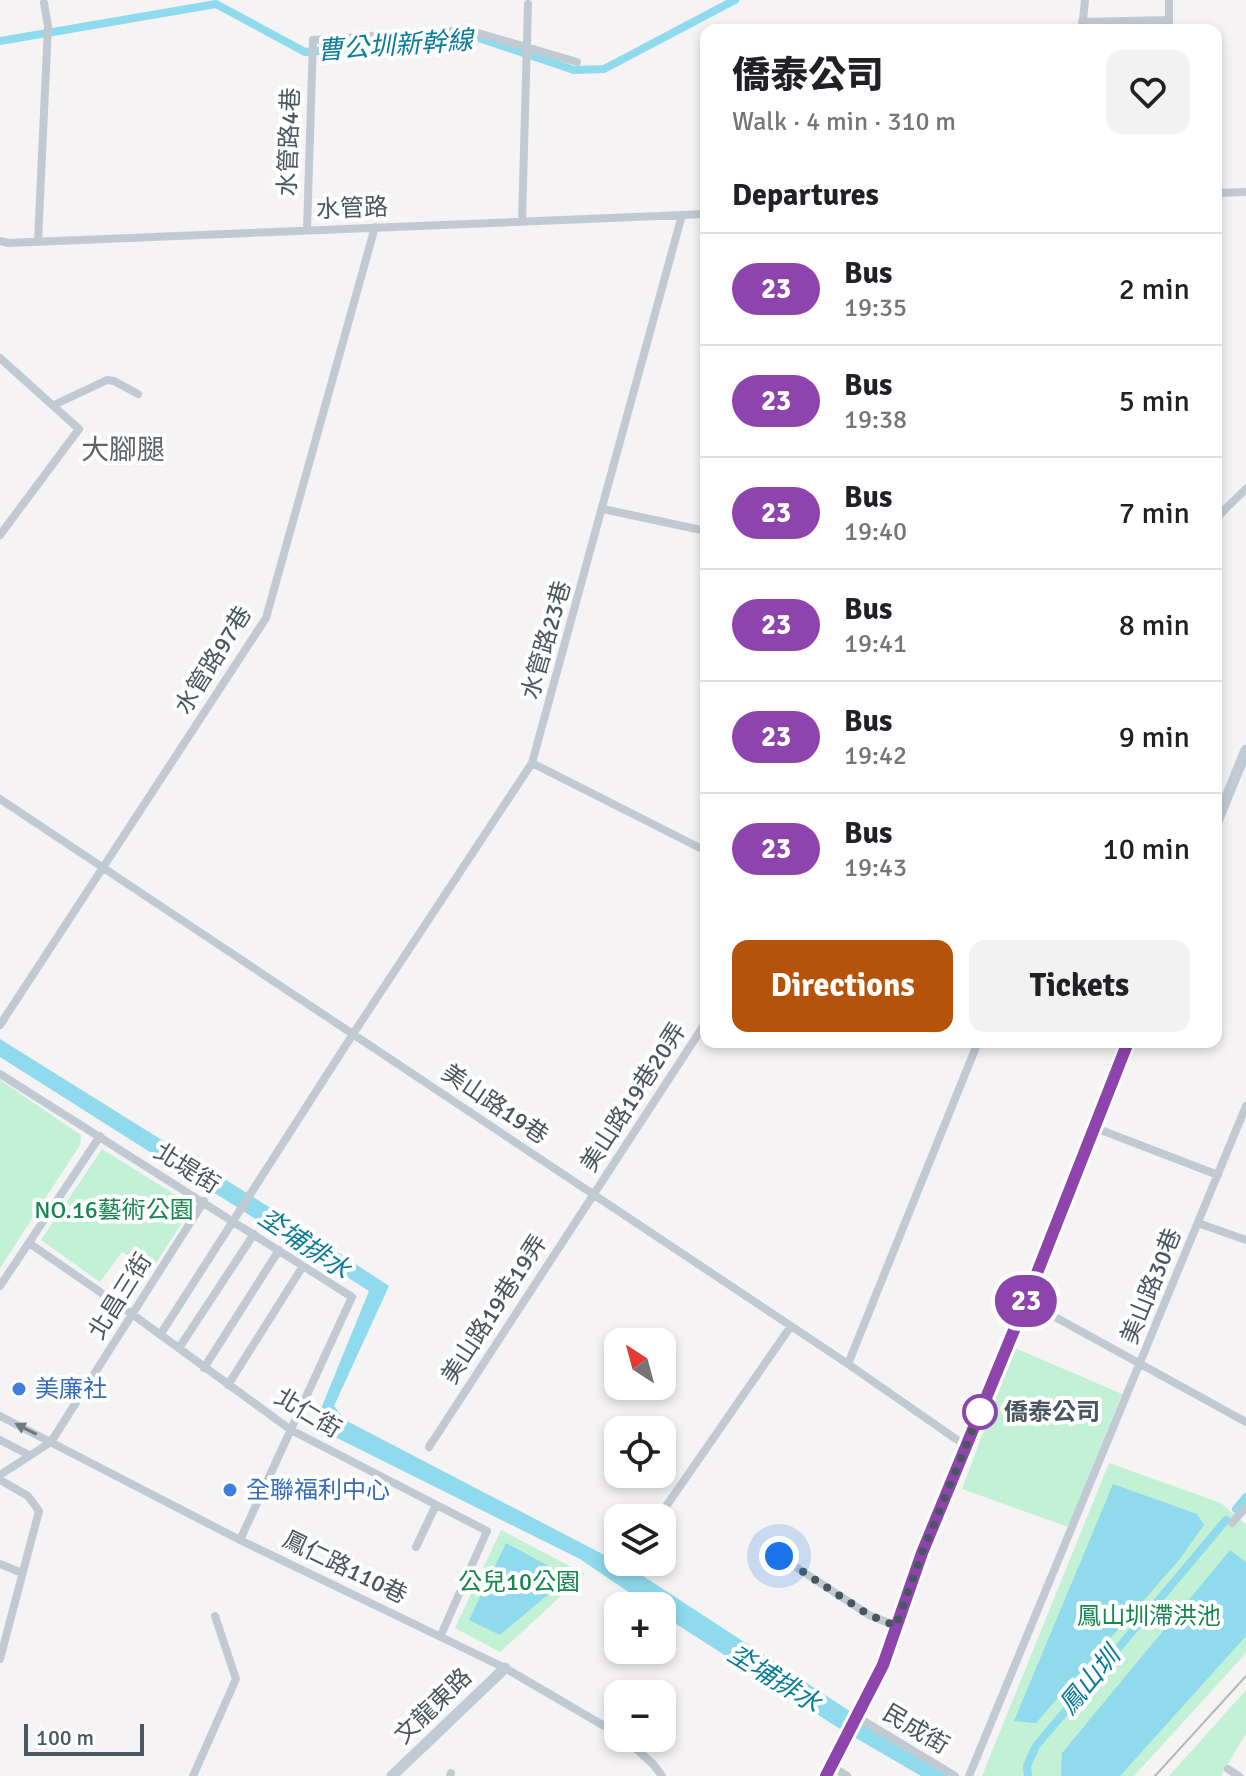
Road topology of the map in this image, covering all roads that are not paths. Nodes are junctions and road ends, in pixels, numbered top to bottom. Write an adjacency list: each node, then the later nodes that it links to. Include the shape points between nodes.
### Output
1 (1085, 0): 5 (street)
2 (1169, 0): 6 (street)
3 (44, 3): 17 (street, via 48,26)
4 (528, 4): 7 (street)
5 (1082, 24)
6 (1169, 24)
7 (526, 48): 8 (street); 13 (street); 15 (street, 水管路4巷, via 468,30 315,39)
8 (577, 62)
9 (1246, 192): 10 (street)
10 (1222, 193)
11 (700, 214): 12 (street, 水管路)
12 (682, 215): 13 (street, 水管路); 22 (street, 水管路23巷)
13 (522, 221): 14 (street, 水管路)
14 (375, 227): 15 (street, 水管路); 31 (street, 水管路97巷, via 266,618)
15 (307, 230): 17 (street, 水管路)
16 (0, 241): 17 (street, 水管路)
17 (38, 241)
18 (0, 358): 20 (street)
19 (138, 394): 20 (street, via 107,380)
20 (54, 405): 25 (street, via 79,429)
21 (1246, 489): 23 (street)
22 (603, 509): 24 (street); 27 (street, 水管路23巷)
23 (1222, 512)
24 (700, 530)
25 (0, 535)
26 (1246, 750): 29 (street)
27 (532, 763): 30 (street); 34 (street, 水管路23巷)
28 (0, 799): 31 (street, 美山路19巷)
29 (1222, 809)
30 (700, 848)
31 (102, 867): 32 (street, 水管路97巷); 34 (street, 美山路19巷)
32 (0, 1025)
33 (700, 1031): 42 (street, 美山路19巷20弄)
34 (353, 1034): 42 (street, 美山路19巷); 44 (street, 水管路23巷)
35 (976, 1048): 57 (street)
36 (1126, 1048): 39 (street)
37 (0, 1074): 40 (street, 北堤街)
38 (1246, 1106): 41 (street, 美山路30巷)
39 (1093, 1127): 41 (street); 52 (street)
40 (100, 1136): 43 (street, 北堤街); 48 (street)
41 (1218, 1175): 45 (street, 美山路30巷)
42 (593, 1193): 54 (street, 美山路19巷); 67 (street, 美山路19巷19弄)
43 (204, 1201): 44 (street, 北堤街); 53 (street, 北昌三街)
44 (236, 1219): 46 (street, 北堤街); 55 (street, 水管路23巷)
45 (1198, 1223): 47 (street); 58 (street, 美山路30巷)
46 (254, 1234): 49 (street, 北堤街); 56 (street)
47 (1246, 1240)
48 (29, 1243): 51 (street); 53 (street, 北仁街)
49 (279, 1250): 50 (street, 北堤街); 59 (street)
50 (303, 1266): 60 (street); 63 (street, 北堤街, via 352,1297)
51 (0, 1286)
52 (1026, 1301): 58 (street, 美山路30巷); 66 (street)
53 (132, 1314): 55 (street, 北仁街); 65 (street, 北昌三街)
54 (791, 1326): 57 (street, 美山路19巷); 70 (street)
55 (160, 1335): 56 (street, 北仁街)
56 (179, 1348): 59 (street, 北仁街)
57 (848, 1364): 66 (street, 美山路19巷)
58 (1141, 1364): 62 (street, 美山路30巷); 94 (street)
59 (204, 1368): 60 (street, 北仁街)
60 (228, 1385): 63 (street, 北仁街)
61 (0, 1416): 65 (street, 鳳仁路110巷, one-way to 61)
62 (1246, 1422)
63 (291, 1430): 71 (street, 北仁街); 74 (street)
64 (0, 1440): 68 (street)
65 (51, 1442): 68 (street, 北昌三街); 74 (street, 鳳仁路110巷)
66 (966, 1446): 80 (street)
67 (429, 1447)
68 (29, 1455): 69 (street, 北昌三街)
69 (0, 1478): 78 (street, via 38,1507)
70 (668, 1504)
71 (436, 1505): 75 (street); 81 (street, 北仁街, via 487,1531)
72 (1246, 1507): 73 (street)
73 (1232, 1523)
74 (240, 1540): 81 (street, 鳳仁路110巷)
75 (416, 1547)
76 (779, 1556): 80 (street, via 869,1615)
77 (0, 1564): 78 (street)
78 (22, 1573): 82 (street)
79 (215, 1616): 89 (street, via 236,1679)
80 (896, 1626): 84 (street)
81 (441, 1635): 83 (street, 鳳仁路110巷)
82 (0, 1659)
83 (505, 1668): 85 (street, 鳳仁路110巷); 90 (street, 文龍東路)
84 (856, 1719): 88 (street); 93 (street, 民成街)
85 (604, 1726)
86 (640, 1752): 91 (street)
87 (1228, 1769): 95 (street)
88 (828, 1771): 92 (street)
89 (193, 1776)
90 (392, 1776)
91 (662, 1776)
92 (847, 1776)
93 (955, 1776)
94 (969, 1776)
95 (1239, 1776)

